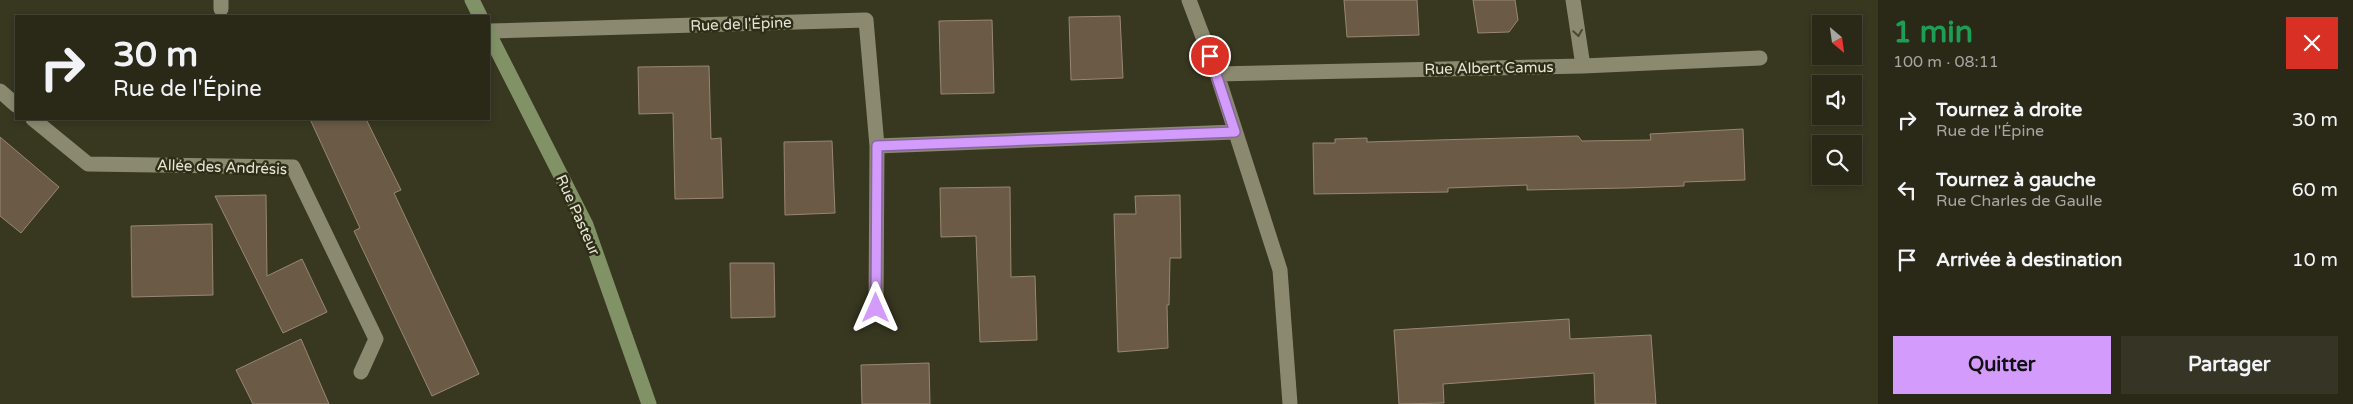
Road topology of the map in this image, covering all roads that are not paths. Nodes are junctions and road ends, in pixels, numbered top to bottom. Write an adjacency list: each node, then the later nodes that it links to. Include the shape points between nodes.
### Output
1 (472, 0): 4 (street)
2 (1190, 0): 9 (street)
3 (1573, 0): 8 (street, one-way to 8)
4 (480, 15)
5 (490, 32): 14 (street, Rue de l'Épine, via 866,20)
6 (490, 34): 17 (street, Rue Pasteur, via 586,225)
7 (1760, 58): 8 (street, Rue Albert Camus)
8 (1583, 66): 9 (street, Rue Albert Camus)
9 (1217, 74): 13 (street)
10 (0, 91): 11 (street)
11 (15, 104)
12 (34, 120): 16 (street, Allée des Andrésis, via 88,164 293,167 376,339)
13 (1235, 132): 14 (street); 18 (street, via 1280,270)
14 (877, 146): 15 (street, Rue de l'Épine)
15 (876, 308)
16 (361, 372)
17 (649, 404)
18 (1290, 404)

